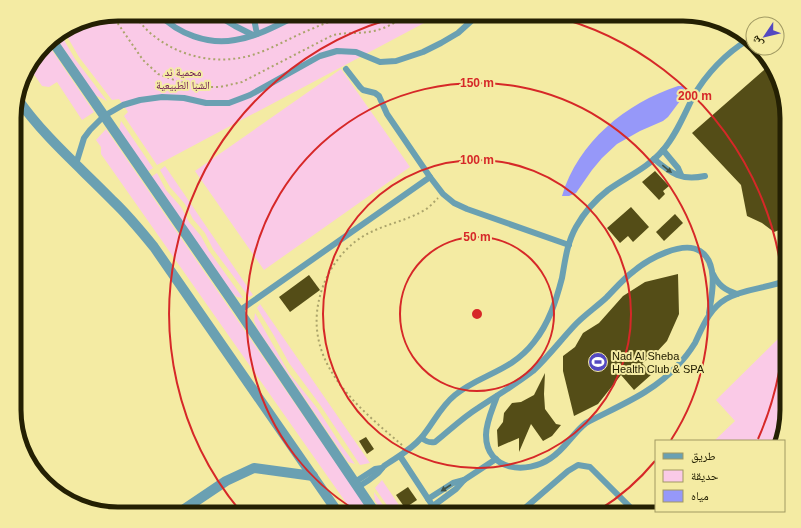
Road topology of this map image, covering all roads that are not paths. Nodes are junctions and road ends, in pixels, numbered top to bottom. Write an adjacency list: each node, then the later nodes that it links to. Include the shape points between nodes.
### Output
1 (168, 21): 6 (lane, via 196,37 215,41 235,40)
2 (227, 21): 6 (lane)
3 (254, 21): 6 (lane)
4 (285, 21): 6 (lane)
5 (471, 21): 11 (lane, via 441,43 396,61 380,62 356,52 338,51 320,56 250,95 229,103 206,103 184,98 151,98 131,103)
6 (255, 34)
7 (744, 43): 12 (lane, via 723,59 707,76)
8 (55, 44): 11 (street)
9 (346, 69): 17 (lane, via 363,90 379,96)
10 (22, 106): 14 (street, via 43,132)
11 (106, 118): 14 (lane, via 84,138); 22 (street)
12 (663, 150): 13 (lane); 15 (lane)
13 (654, 159): 15 (lane, one-way to 15, via 672,174); 18 (lane, via 608,190 595,202 581,219)
14 (76, 164): 28 (street, via 127,215 154,247)
15 (681, 175): 16 (lane, via 695,178)
16 (705, 176)
17 (430, 177): 18 (lane, via 443,194 467,210); 22 (lane)
18 (569, 245): 25 (lane, via 554,306 534,343 509,365 456,394 438,413)
19 (712, 273): 21 (lane, via 722,287); 23 (lane); 24 (lane, via 708,258 692,247 671,251 645,263 574,326 533,370)
20 (780, 283): 21 (lane)
21 (737, 294): 23 (lane, via 716,306)
22 (239, 311): 30 (street)
23 (708, 315): 27 (lane, via 694,345 669,375 648,391 586,423 551,459 523,468 513,468)
24 (497, 396): 25 (lane, via 435,442 426,442); 27 (lane, via 486,433 490,452)
25 (422, 438): 26 (lane)
26 (400, 456): 30 (lane, via 377,474); 31 (lane)
27 (496, 459): 29 (lane)
28 (313, 476): 33 (street, via 254,468 226,481); 34 (street)
29 (464, 480): 31 (lane, one-way to 31, via 456,481); 32 (lane)
30 (356, 485): 35 (street)
31 (428, 499): 32 (lane)
32 (433, 506)
33 (187, 507)
34 (335, 507)
35 (371, 507)
36 (526, 507): 37 (lane, via 578,465 590,467)
37 (630, 507)

